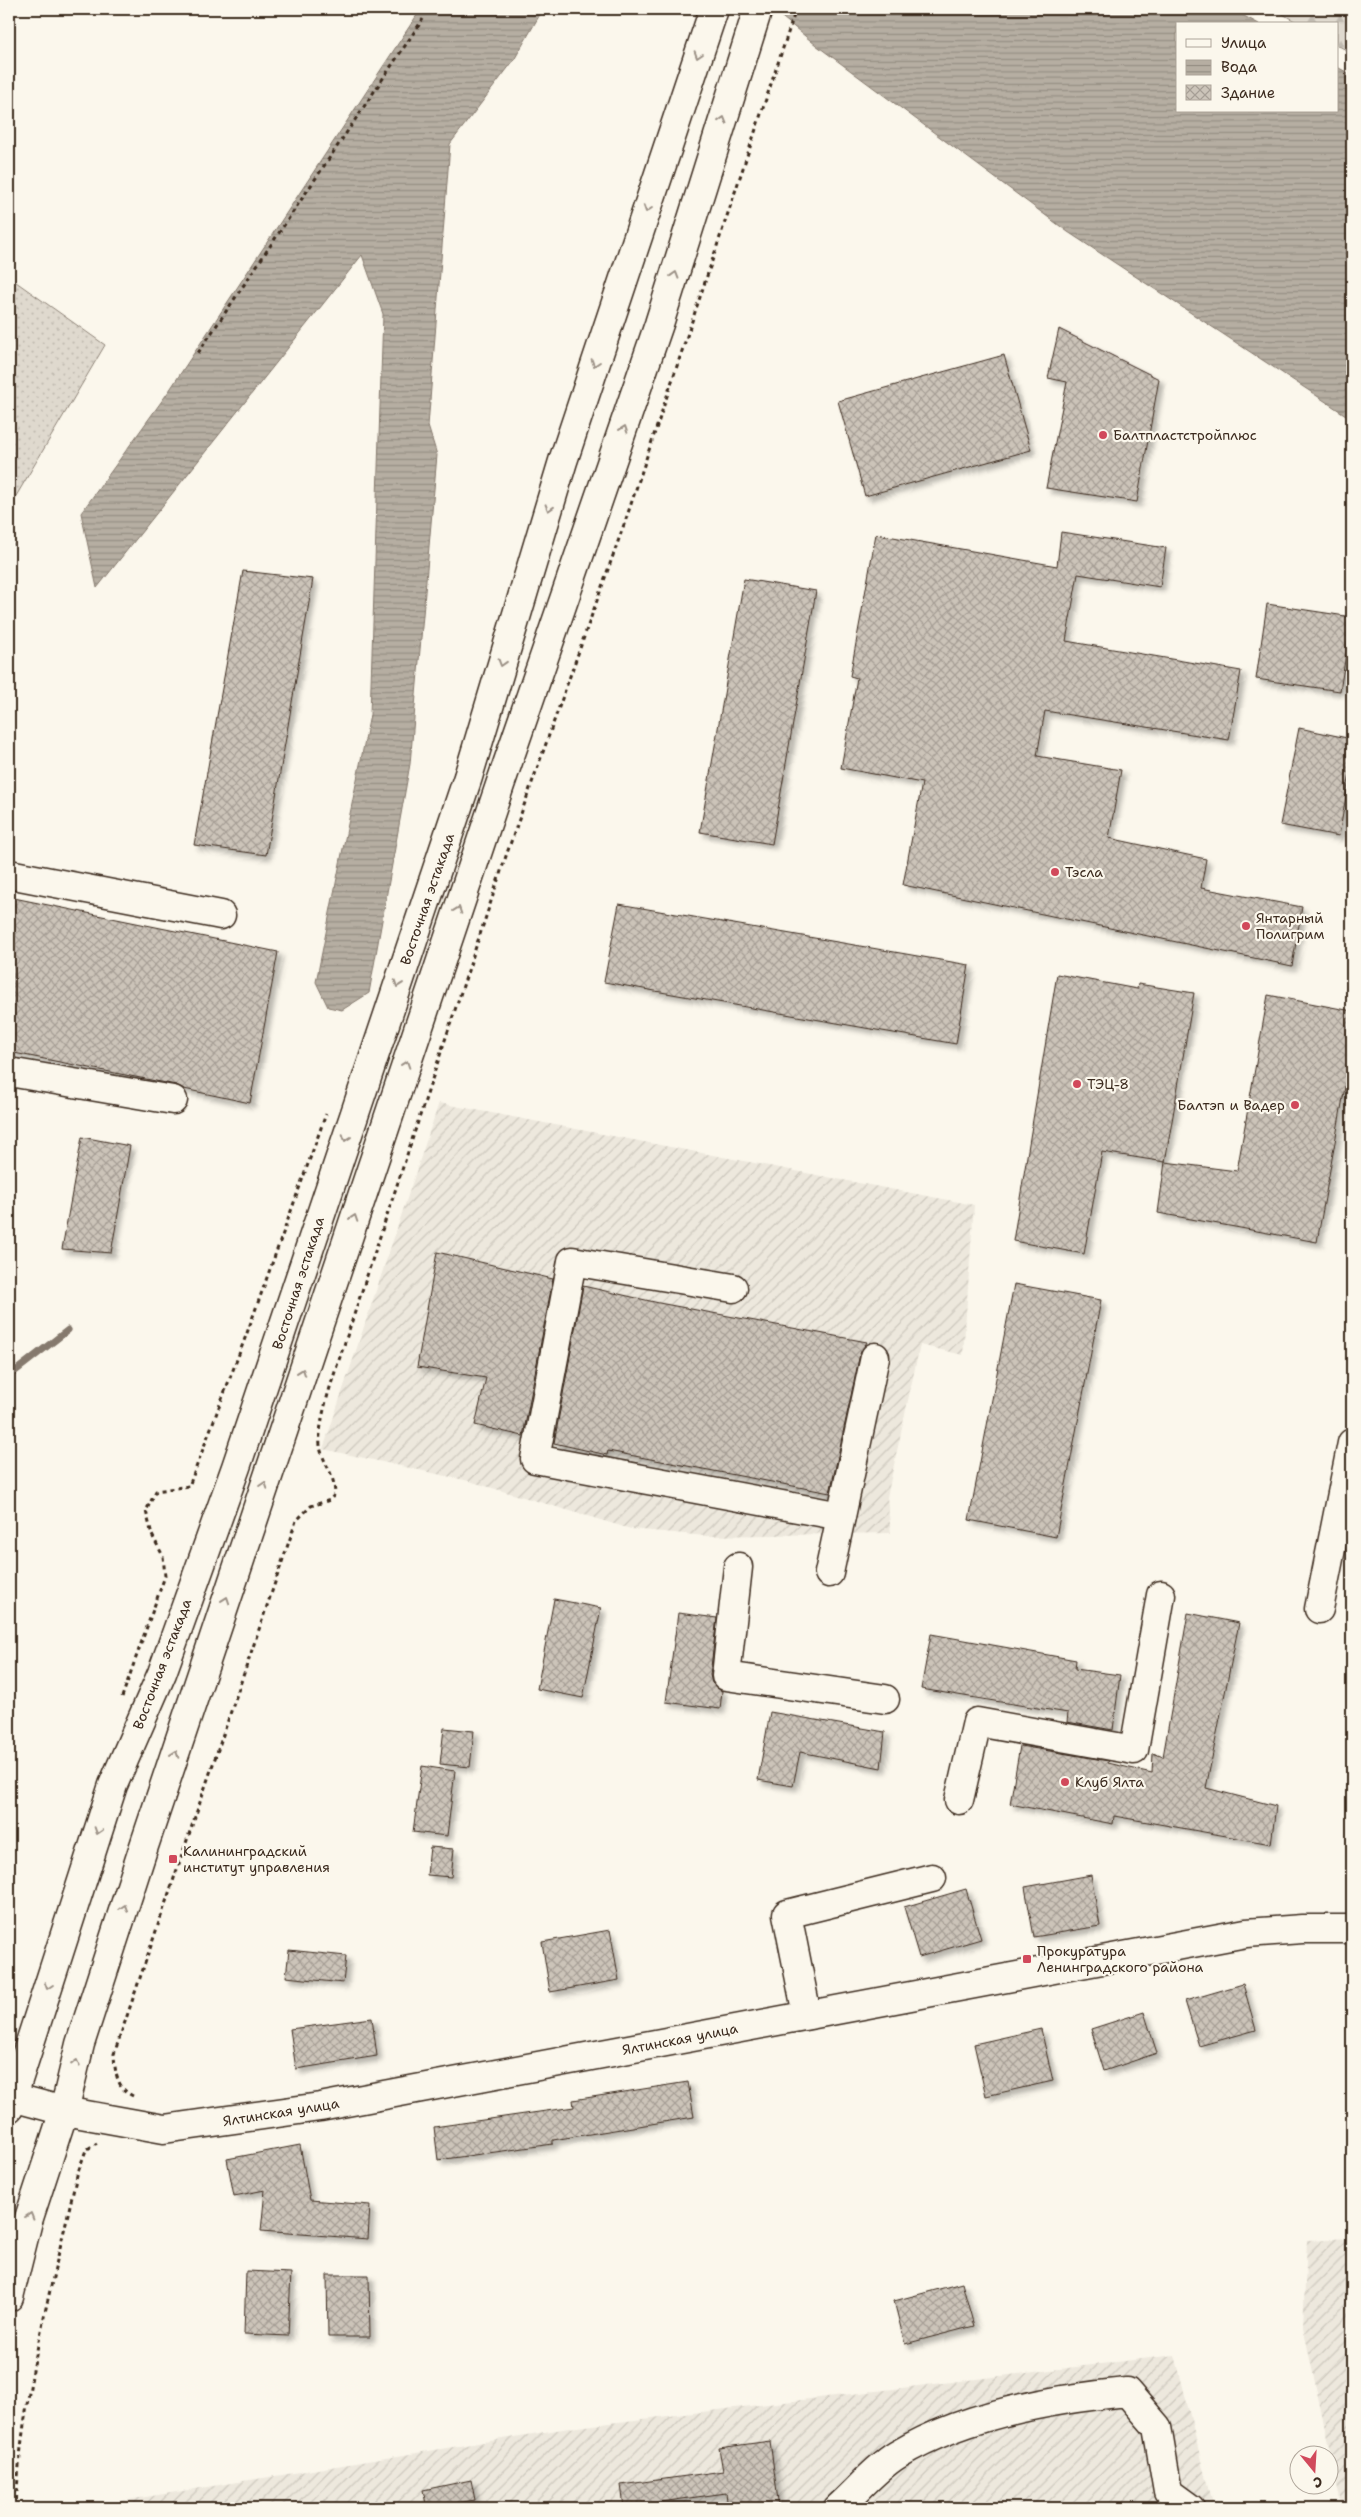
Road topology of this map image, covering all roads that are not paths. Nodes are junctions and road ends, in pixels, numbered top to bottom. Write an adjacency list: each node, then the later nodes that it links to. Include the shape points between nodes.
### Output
1 (714, 9): 21 (main road, Восточная эстакада, one-way to 21, via 563,461 468,777 236,1467 162,1672 113,1785)
2 (758, 9): 22 (main road, one-way to 2, via 80,2044 143,1849 500,785 662,315)
3 (9, 874): 4 (main road)
4 (221, 916)
5 (9, 1072): 6 (main road)
6 (173, 1100)
7 (733, 1288): 10 (main road, via 572,1261 535,1459)
8 (874, 1357): 10 (main road)
9 (1352, 1444): 11 (main road)
10 (841, 1516): 13 (main road)
11 (1342, 1549): 15 (main road)
12 (738, 1567): 16 (main road, via 726,1676)
13 (829, 1573)
14 (1161, 1595): 17 (main road, via 1134,1750 977,1722)
15 (1318, 1609)
16 (885, 1699)
17 (959, 1800)
18 (932, 1878): 20 (main road, via 788,1914)
19 (1352, 1929): 20 (main road, Ялтинская улица, via 1302,1928 1246,1933)
20 (807, 2015): 22 (main road, Ялтинская улица, via 320,2107 164,2129)
21 (10, 2101): 22 (main road, Ялтинская улица)
22 (64, 2111): 23 (main road, one-way to 22, via 28,2221)
23 (9, 2297)
24 (838, 2508): 25 (main road, via 896,2456 951,2427 1068,2397 1127,2392 1156,2427 1168,2492)
25 (1190, 2508)

